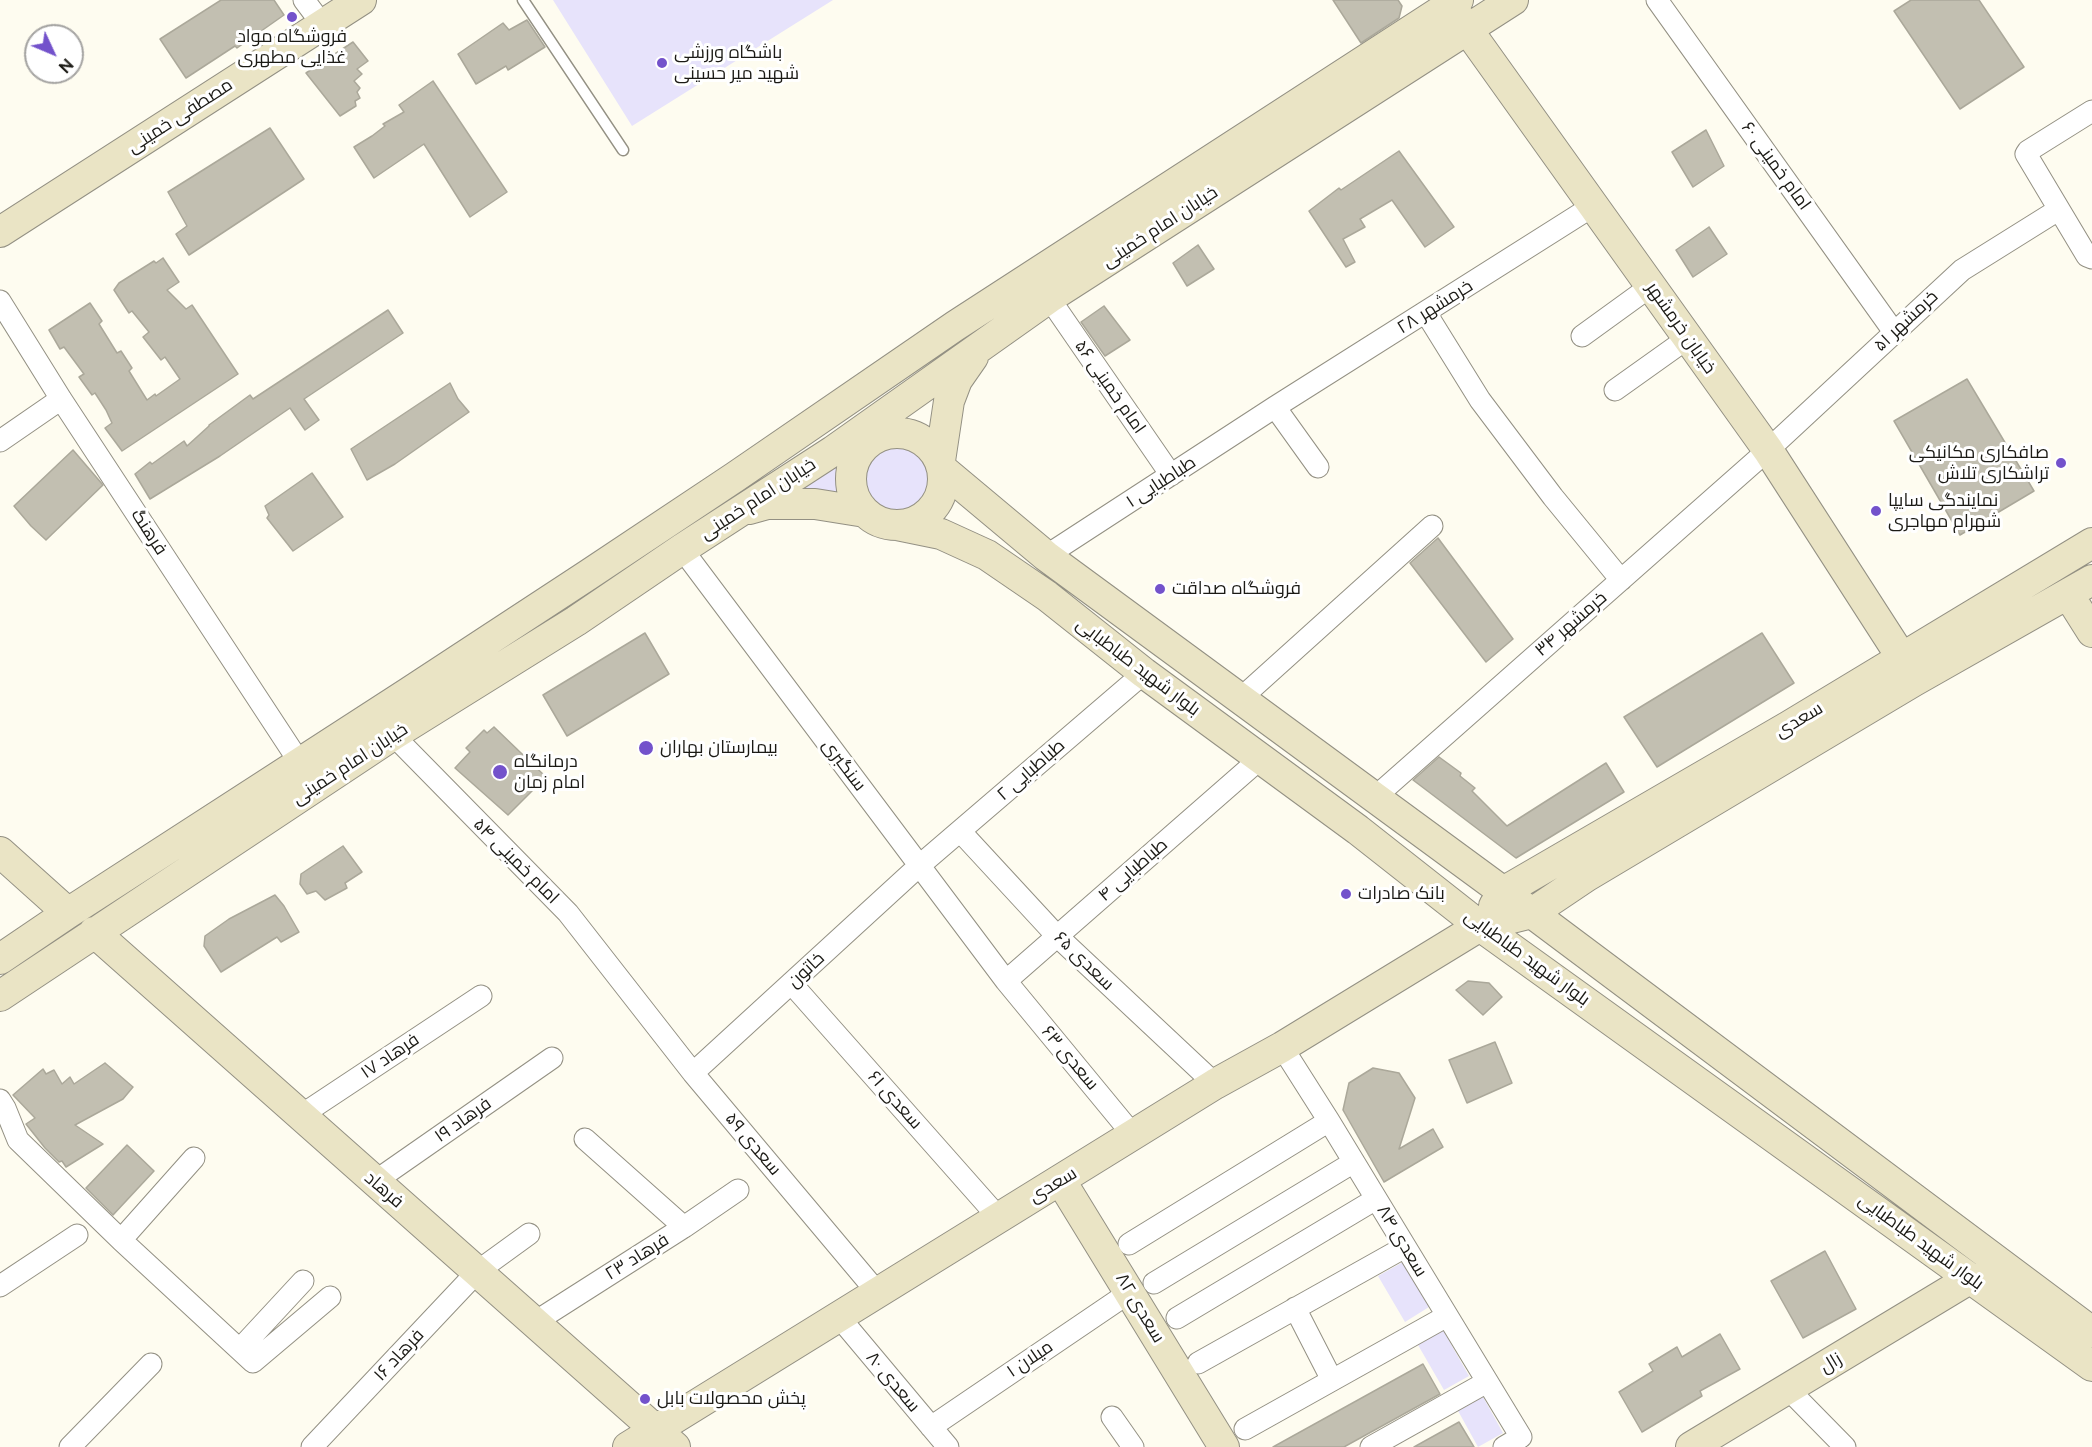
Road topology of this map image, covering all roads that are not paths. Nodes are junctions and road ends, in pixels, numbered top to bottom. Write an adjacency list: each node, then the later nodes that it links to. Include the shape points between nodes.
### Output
1 (304, 0): 7 (street)
2 (361, 0): 7 (main road, مصطفی خمینی)
3 (523, 0): 10 (lane)
4 (1513, 0): 8 (main road, خیابان امام خمینی)
5 (1657, 0): 19 (street, امام خمینی ۶۰)
6 (1450, 1): 8 (main road, خیابان خرمشهر); 23 (main road, خیابان امام خمینی)
7 (322, 24): 13 (main road, مصطفی خمینی)
8 (1467, 29): 11 (main road, خیابان خرمشهر); 16 (main road, خیابان امام خمینی)
9 (2092, 111): 12 (street, via 2026,154)
10 (623, 150)
11 (1593, 206): 15 (main road, خیابان خرمشهر); 18 (street, خرمشهر ۲۸)
12 (2058, 210): 14 (street); 19 (street, خرمشهر ۵۱, via 1962,270)
13 (0, 232)
14 (2092, 258)
15 (1651, 286): 20 (street); 21 (main road, خیابان خرمشهر)
16 (1049, 298): 22 (main road, خیابان امام خمینی); 33 (street, امام خمینی ۵۶)
17 (0, 301): 25 (street, فرهنگ)
18 (1426, 312): 26 (street, خرمشهر ۲۸); 42 (street, via 1480,400)
19 (1894, 332): 29 (street, خرمشهر ۵۱)
20 (1582, 336)
21 (1688, 338): 24 (street); 29 (main road, خیابان خرمشهر)
22 (978, 349): 27 (main road, خیابان امام خمینی); 31 (main road, via 957,380 949,401)
23 (887, 372): 27 (main road); 34 (main road, خیابان امام خمینی)
24 (1615, 390)
25 (61, 399): 28 (street); 50 (street, فرهنگ)
26 (1275, 407): 32 (street); 33 (street, طباطبایی ۱)
27 (873, 434): 30 (main road); 31 (main road, via 906,434 920,439 932,448); 36 (main road, via 855,459 851,473 851,487)
28 (0, 441)
29 (1768, 450): 42 (street, خرمشهر ۳۴); 45 (main road, خیابان خرمشهر)
30 (833, 451): 34 (main road, via 789,457); 35 (main road, خیابان امام خمینی)
31 (941, 465): 37 (main road, via 942,485 937,501 913,522); 41 (main road, بلوار شهید طباطبایی)
32 (1318, 467)
33 (1171, 475): 41 (street, طباطبایی ۱)
34 (735, 477): 50 (main road, خیابان امام خمینی)
35 (737, 512): 36 (main road, via 767,504 816,504); 40 (main road, خیابان امام خمینی)
36 (865, 512): 37 (main road)
37 (897, 525): 46 (main road, بلوار شهید طباطبایی, via 941,534 987,555 1047,596)
38 (1432, 526): 47 (street)
39 (2092, 543): 45 (main road, سعدی)
40 (682, 549): 48 (main road, خیابان امام خمینی, via 576,621); 54 (street, سنگبری)
41 (1046, 556): 47 (main road, بلوار شهید طباطبایی)
42 (1621, 579): 51 (street, خرمشهر ۳۴)
43 (2080, 587): 44 (main road); 57 (main road, سعدی, via 1914,681 1587,876)
44 (2092, 632)
45 (1902, 658): 55 (main road, سعدی)
46 (1143, 673): 49 (main road, بلوار شهید طباطبایی); 52 (street, طباطبایی ۲)
47 (1240, 699): 51 (main road, بلوار شهید طباطبایی)
48 (393, 735): 59 (main road, خیابان امام خمینی); 64 (street, امام خمینی ۵۴, via 568,913)
49 (1261, 758): 58 (main road, بلوار شهید طباطبایی); 60 (street, طباطبایی ۴)
50 (300, 763): 56 (main road, خیابان امام خمینی)
51 (1374, 798): 55 (main road, بلوار شهید طباطبایی)
52 (960, 831): 54 (street, طباطبایی ۲); 60 (street, سعدی ۶۵)
53 (0, 852): 56 (main road)
54 (919, 866): 62 (street, سنگبری); 63 (street, خاتون)
55 (1503, 892): 57 (main road, بلوار شهید طباطبایی); 58 (main road)
56 (68, 912): 61 (main road, خیابان امام خمینی)
57 (1532, 913): 58 (main road, سعدی); 101 (main road, بلوار شهید طباطبایی)
58 (1480, 926): 67 (main road, سعدی); 90 (main road, بلوار شهید طباطبایی)
59 (93, 932): 65 (main road, خیابان امام خمینی); 72 (main road, فرهاد)
60 (1057, 936): 62 (street, طباطبایی ۴); 70 (street, سعدی ۶۵)
61 (0, 959)
62 (1006, 981): 74 (street, سعدی ۶۳)
63 (791, 983): 69 (street, خاتون); 82 (street, سعدی ۶۱)
64 (631, 993): 69 (street, سعدی ۵۹)
65 (0, 996)
66 (481, 996): 72 (street, فرهاد ۱۷)
67 (1282, 1047): 70 (main road, سعدی); 73 (street, سعدی ۸۴)
68 (552, 1058): 79 (street, فرهاد ۱۹)
69 (693, 1073): 94 (street, سعدی ۵۹)
70 (1215, 1084): 74 (main road, سعدی)
71 (0, 1100): 86 (street, via 18,1140)
72 (300, 1116): 79 (main road, فرهاد)
73 (1329, 1121): 77 (street, سعدی ۸۴); 87 (street)
74 (1133, 1135): 78 (main road, سعدی)
75 (585, 1139): 83 (street)
76 (194, 1158): 86 (street)
77 (1354, 1161): 81 (street, سعدی ۸۴); 93 (street, میلان ۱)
78 (1061, 1180): 82 (main road, سعدی); 93 (main road, سعدی ۸۲)
79 (374, 1182): 89 (main road, فرهاد)
80 (738, 1190): 83 (street, فرهاد ۲۳)
81 (1376, 1199): 88 (street, سعدی ۸۴); 99 (street)
82 (999, 1218): 94 (main road, سعدی)
83 (684, 1227): 100 (street, فرهاد ۲۳)
84 (529, 1234): 89 (street, فرهاد ۱۶)
85 (77, 1235): 92 (street)
86 (121, 1240): 102 (street)
87 (1128, 1244)
88 (1405, 1247): 96 (street); 97 (street, سعدی ۸۴)
89 (478, 1271): 100 (main road, فرهاد); 114 (street, فرهاد ۱۶)
90 (1971, 1278): 105 (main road, بلوار شهید طباطبایی); 108 (main road, زال)
91 (303, 1281): 102 (street)
92 (0, 1286)
93 (1142, 1287): 110 (street, میلان ۱); 112 (main road, سعدی ۸۲)
94 (878, 1292): 98 (main road, سعدی)
95 (330, 1296): 102 (street, via 254,1362)
96 (1295, 1308): 103 (street); 106 (street)
97 (1447, 1316): 106 (street); 107 (street, سعدی ۸۴)
98 (839, 1317): 110 (street, سعدی ۸۰); 111 (main road, سعدی)
99 (1177, 1318)
100 (535, 1322): 111 (main road, فرهاد)
101 (2092, 1332)
102 (240, 1349)
103 (1198, 1363)
104 (151, 1364): 115 (street)
105 (2092, 1366)
106 (1332, 1380): 112 (street)
107 (1487, 1382): 113 (street, سعدی ۸۴); 119 (street)
108 (1788, 1389): 120 (main road, زال); 121 (street)
109 (1112, 1417): 118 (street)
110 (930, 1427): 117 (street, سعدی ۸۰)
111 (665, 1438): 116 (main road, سعدی)
112 (1222, 1440)
113 (1512, 1442)
114 (316, 1443)
115 (70, 1447)
116 (628, 1447)
117 (948, 1447)
118 (1133, 1447)
119 (1371, 1447)
120 (1691, 1447)
121 (1845, 1447)

